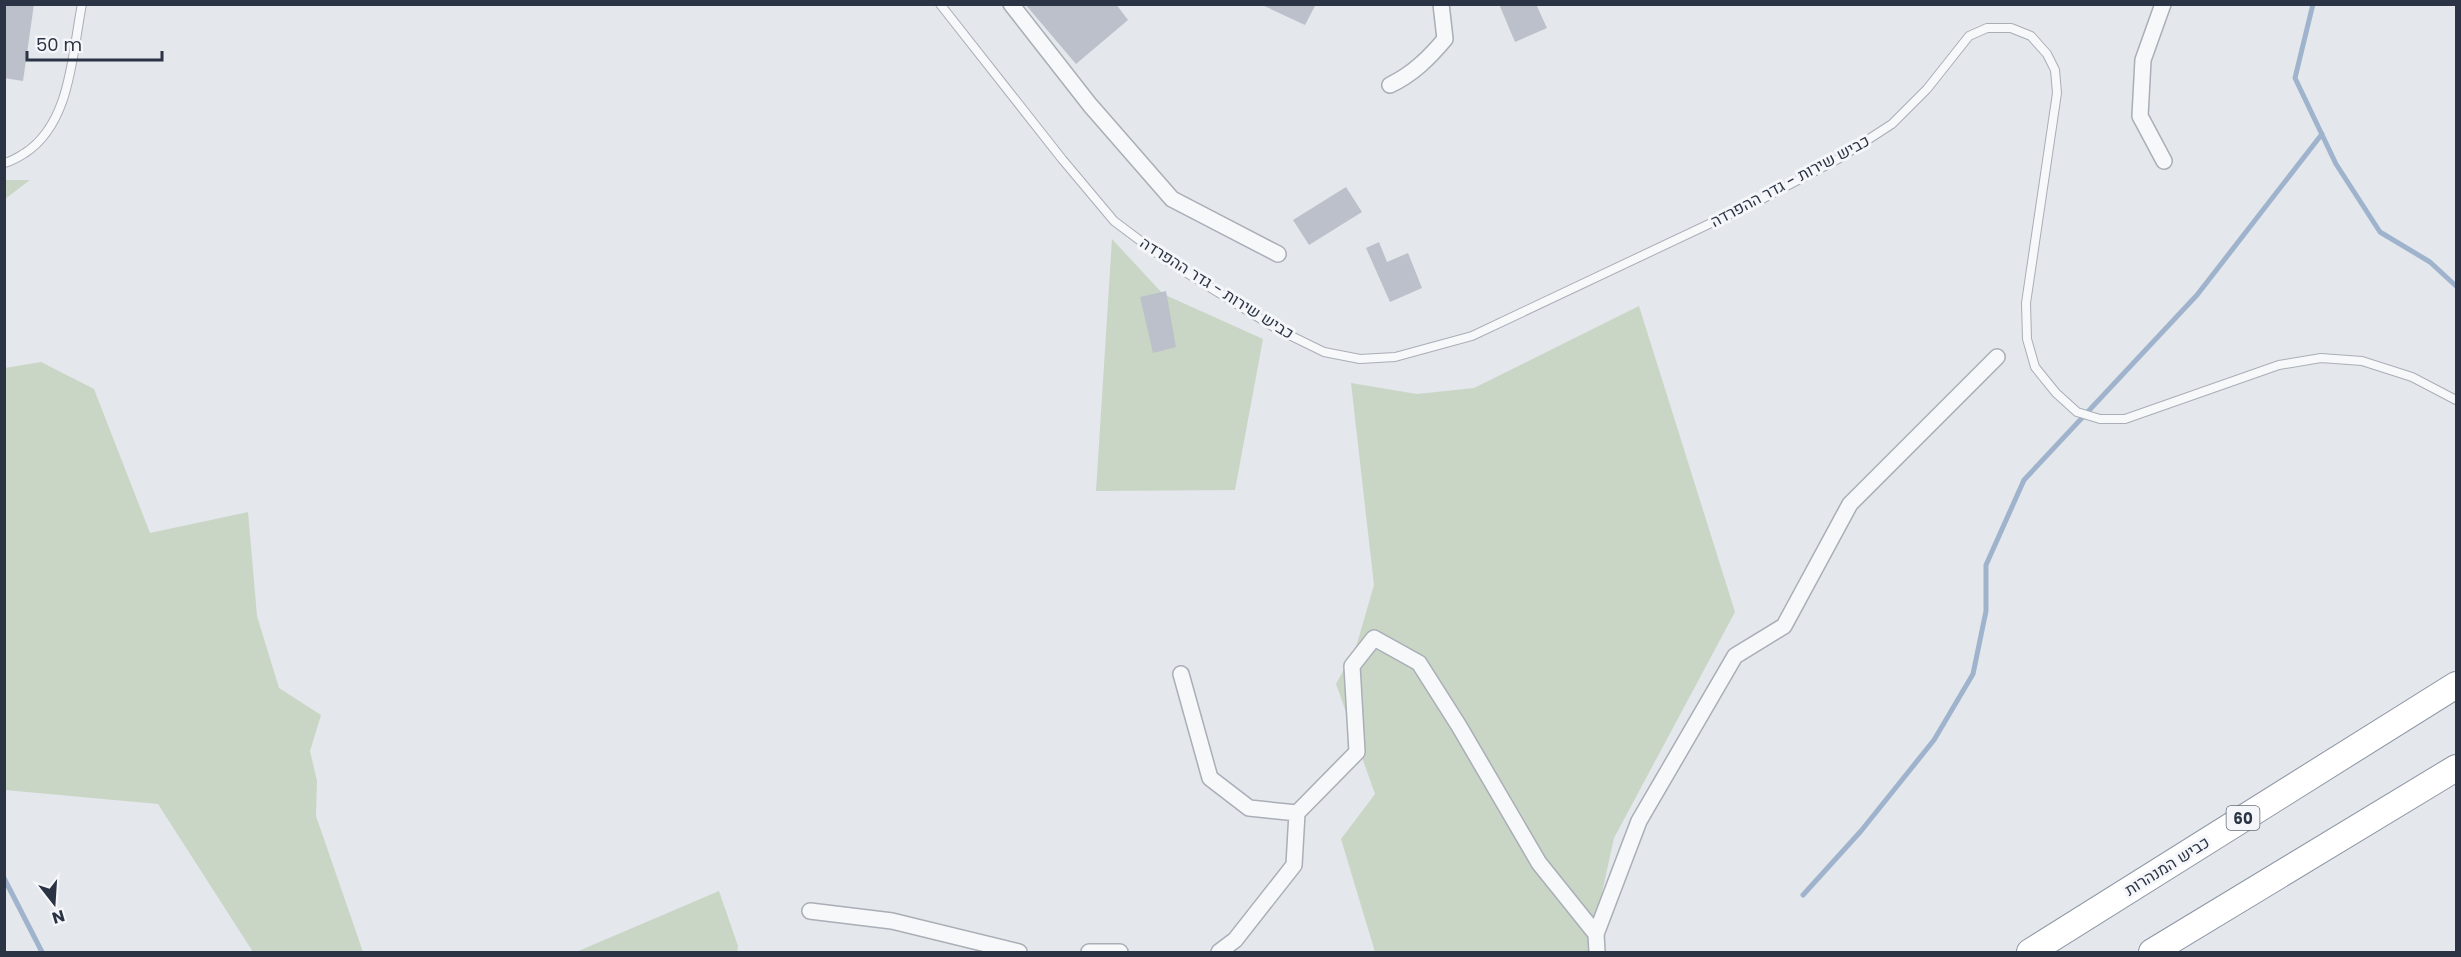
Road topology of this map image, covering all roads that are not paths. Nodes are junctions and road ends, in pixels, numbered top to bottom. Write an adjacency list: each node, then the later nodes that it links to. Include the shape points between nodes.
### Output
1 (82, 4): 8 (lane, via 57,117 40,143)
2 (940, 4): 11 (lane, כביש שירות - גדר ההפרדה, via 1114,221 1166,260 1277,329 1324,352 1360,359 1395,357 1473,336 1762,199 1838,159 1892,124 1927,89 1969,36 1988,28 2010,28 2031,36 2055,70 2057,93 2026,303 2027,339 2035,367 2077,412 2100,419 2125,419 2279,365 2322,358 2362,361 2412,377)
3 (1011, 4): 9 (street, via 1090,105 1172,199)
4 (1441, 4): 6 (street, via 1445,39 1407,77)
5 (2163, 4): 7 (street, via 2143,60 2140,116)
6 (1390, 85)
7 (2164, 162)
8 (4, 163)
9 (1278, 254)
10 (1997, 357): 17 (street, via 1850,504 1784,626 1735,656 1639,821)
11 (2457, 400)
12 (1181, 674): 15 (street, via 1210,778 1249,808)
13 (2457, 685): 23 (highway, כביש המנהרות / 60)
14 (2457, 768): 24 (highway)
15 (1297, 813): 17 (street, via 1357,752 1352,666 1374,638 1419,663 1539,863); 21 (street, via 1294,865 1236,940)
16 (810, 911): 18 (street, via 892,921)
17 (1596, 934): 22 (street)
18 (1019, 952)
19 (1089, 952): 20 (street)
20 (1119, 952)
21 (1219, 952)
22 (1597, 952)
23 (2030, 952)
24 (2152, 952)

